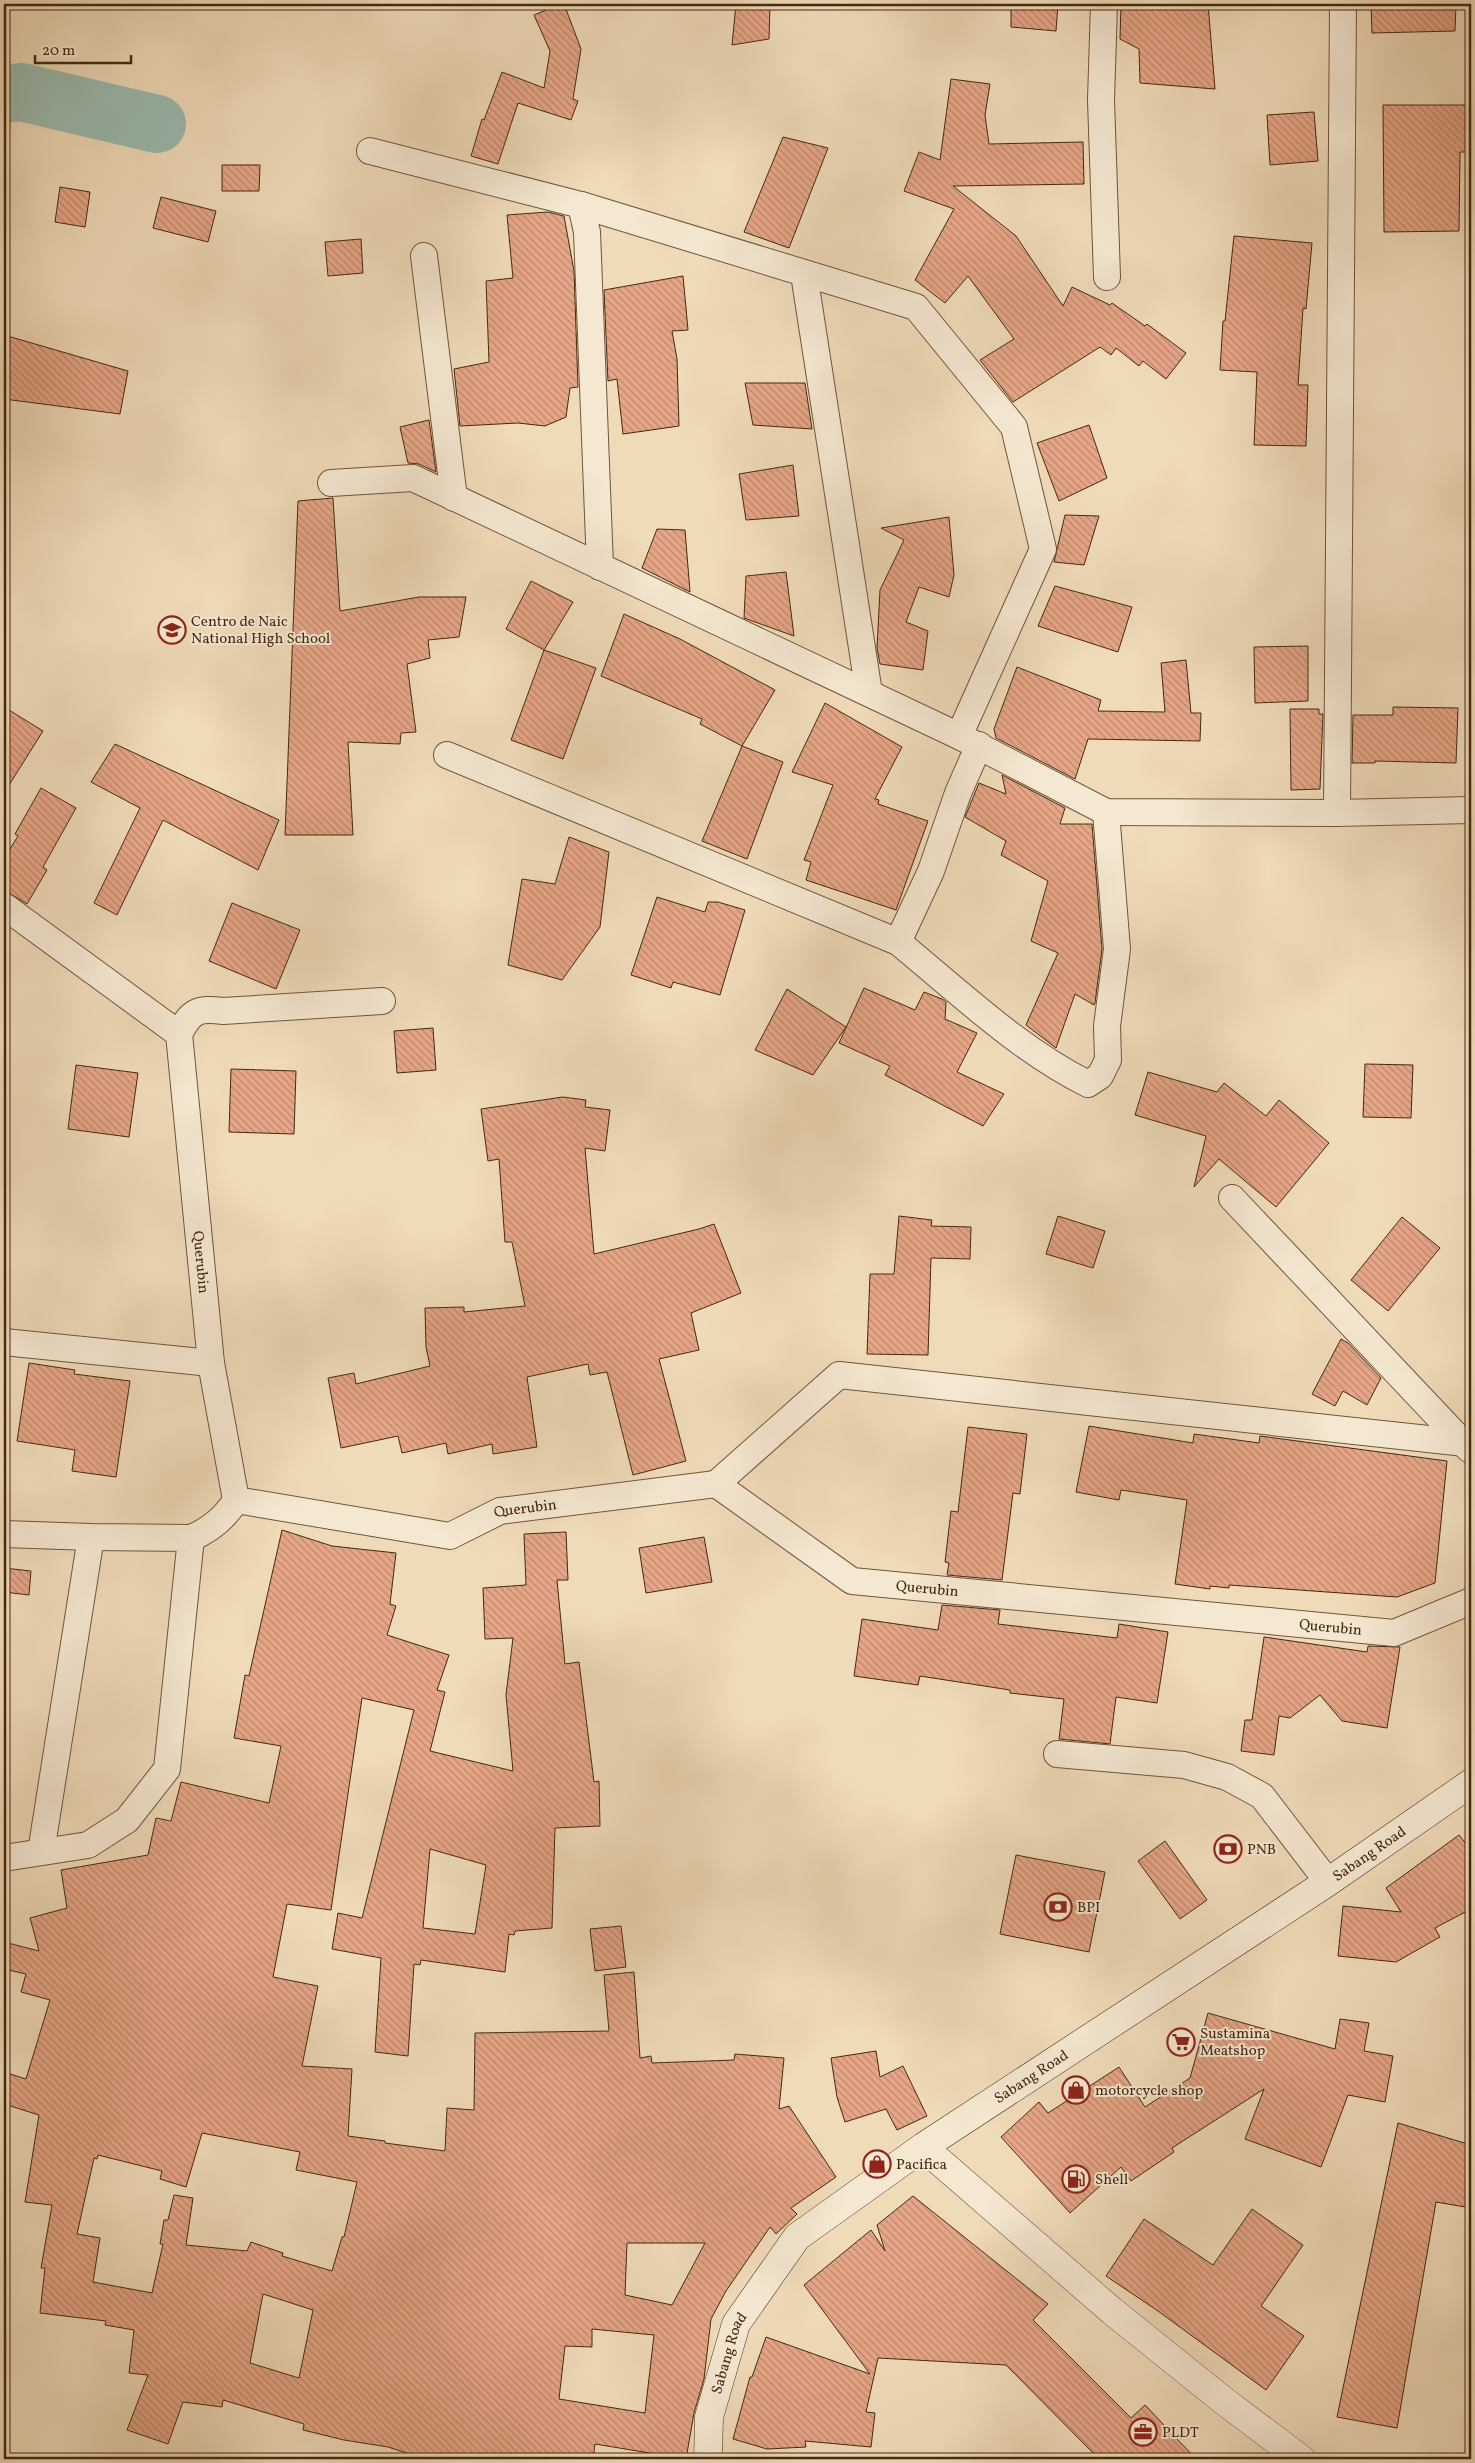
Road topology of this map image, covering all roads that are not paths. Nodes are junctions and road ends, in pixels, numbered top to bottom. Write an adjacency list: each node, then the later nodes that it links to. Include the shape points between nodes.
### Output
1 (1104, 4): 7 (street, via 1101,100)
2 (1343, 4): 16 (street)
3 (370, 151): 4 (street)
4 (581, 205): 6 (street); 10 (street, via 586,232)
5 (424, 256): 9 (street)
6 (804, 274): 11 (street); 12 (street, via 916,307 1014,427 1044,549)
7 (1107, 277)
8 (331, 483): 9 (street, via 413,478)
9 (454, 498): 10 (street)
10 (600, 567): 11 (street)
11 (869, 693): 12 (street)
12 (969, 740): 15 (street); 18 (street, via 958,793 930,871)
13 (447, 755): 18 (street)
14 (1471, 810): 16 (street)
15 (1106, 812): 16 (street); 18 (street, via 1117,949 1107,1026 1108,1060 1100,1076 1088,1084 1008,1032)
16 (1337, 813)
17 (4, 906): 20 (street)
18 (898, 942)
19 (382, 1001): 20 (street, via 223,1011 207,1009 195,1012 187,1019)
20 (179, 1034): 23 (street, Querubin)
21 (1232, 1198): 24 (street)
22 (4, 1342): 23 (street)
23 (211, 1363): 26 (street, Querubin)
24 (1468, 1447): 25 (street, via 839,1375)
25 (716, 1484): 26 (street, Querubin, via 500,1511 450,1536); 30 (street, Querubin, via 852,1581 1394,1633)
26 (236, 1500): 29 (street, via 216,1523)
27 (4, 1534): 28 (street)
28 (91, 1538): 29 (street); 33 (street)
29 (191, 1538): 33 (street, via 167,1769 127,1820 88,1846)
30 (1471, 1600)
31 (1057, 1754): 35 (street, via 1184,1765 1227,1777 1262,1796)
32 (1471, 1783): 35 (main road, Sabang Road)
33 (41, 1852): 34 (street)
34 (4, 1858)
35 (1328, 1882): 36 (main road, Sabang Road)
36 (922, 2147): 37 (main road, Sabang Road, via 797,2237 736,2324 709,2417); 38 (main road, via 1112,2311)
37 (708, 2459)
38 (1301, 2459)

